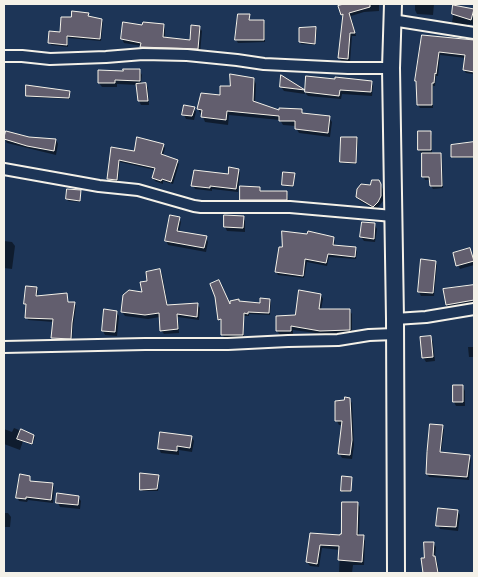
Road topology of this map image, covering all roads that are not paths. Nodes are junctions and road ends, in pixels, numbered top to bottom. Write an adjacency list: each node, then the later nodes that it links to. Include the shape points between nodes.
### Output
1 (393, 12): 2 (street); 4 (main road)
2 (474, 33)
3 (4, 56): 4 (street, via 50,59 187,55 264,64)
4 (391, 68): 6 (main road)
5 (4, 169): 6 (street, via 138,190 201,207 290,208)
6 (393, 216): 8 (main road)
7 (474, 308): 8 (street)
8 (395, 327): 9 (street, via 338,340); 10 (main road)
9 (4, 347)
10 (396, 573)

